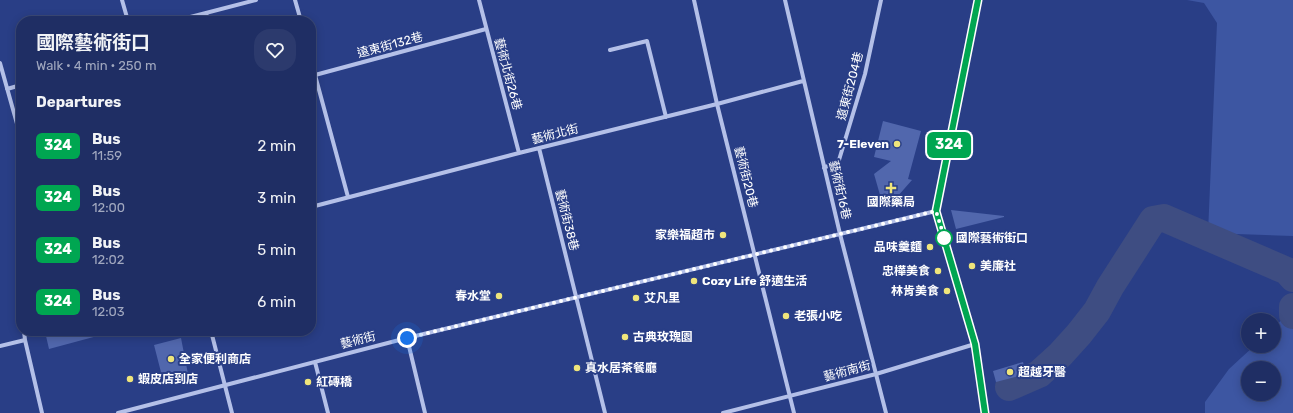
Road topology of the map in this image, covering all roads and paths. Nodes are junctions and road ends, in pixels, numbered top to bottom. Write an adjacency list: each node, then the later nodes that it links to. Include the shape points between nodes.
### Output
1 (122, 0): 10 (street)
2 (256, 0): 9 (street)
3 (295, 0): 13 (street)
4 (479, 0): 14 (street, 藝術北街26巷)
5 (694, 0): 21 (street, 藝術街20巷)
6 (785, 0): 18 (street, 藝術街16巷)
7 (881, 0): 26 (street, 遠東街204巷, via 865,74 839,160)
8 (978, 0): 29 (street)
9 (206, 13): 11 (street); 12 (street)
10 (127, 16)
11 (194, 16)
12 (207, 16)
13 (300, 16)
14 (486, 29): 17 (street, 遠東街132巷); 25 (street, 藝術北街26巷)
15 (610, 50): 22 (street, via 647,41)
16 (0, 63): 20 (street)
17 (316, 75): 27 (street)
18 (803, 81): 21 (street, 藝術北街); 26 (street, 藝術街16巷)
19 (16, 86): 20 (street)
20 (7, 88): 23 (street)
21 (717, 104): 22 (street, 藝術北街); 31 (street, 藝術街20巷)
22 (666, 117): 24 (street, 藝術北街)
23 (16, 120)
24 (539, 148): 25 (street, 藝術北街); 32 (street, 藝術街38巷)
25 (519, 153): 27 (street, 藝術北街)
26 (824, 168): 30 (street, 藝術街16巷)
27 (348, 197): 28 (street, 藝術北街)
28 (316, 206)
29 (936, 211): 30 (street, 藝術街); 37 (street)
30 (840, 234): 31 (street, 藝術街); 40 (street, 藝術街16巷)
31 (755, 255): 32 (street, 藝術街); 42 (street, 藝術街20巷)
32 (577, 297): 35 (street, 藝術街); 49 (street, 藝術街38巷)
33 (25, 336): 36 (street)
34 (212, 336): 41 (street)
35 (407, 338): 39 (street, 藝術街); 48 (street)
36 (25, 340): 38 (street); 44 (street)
37 (975, 344): 40 (street, 藝術南街); 53 (street)
38 (0, 346)
39 (316, 362): 41 (street, 藝術街); 47 (street)
40 (876, 374): 42 (street, 藝術南街); 52 (street, 藝術街16巷)
41 (225, 385): 43 (street, 藝術街); 46 (street)
42 (790, 397): 50 (street, 藝術南街); 51 (street, 藝術街20巷)
43 (137, 411): 45 (street, 藝術街)
44 (42, 413)
45 (118, 413)
46 (232, 413)
47 (328, 413)
48 (424, 413)
49 (605, 413)
50 (723, 413)
51 (794, 413)
52 (886, 413)
53 (985, 413)

